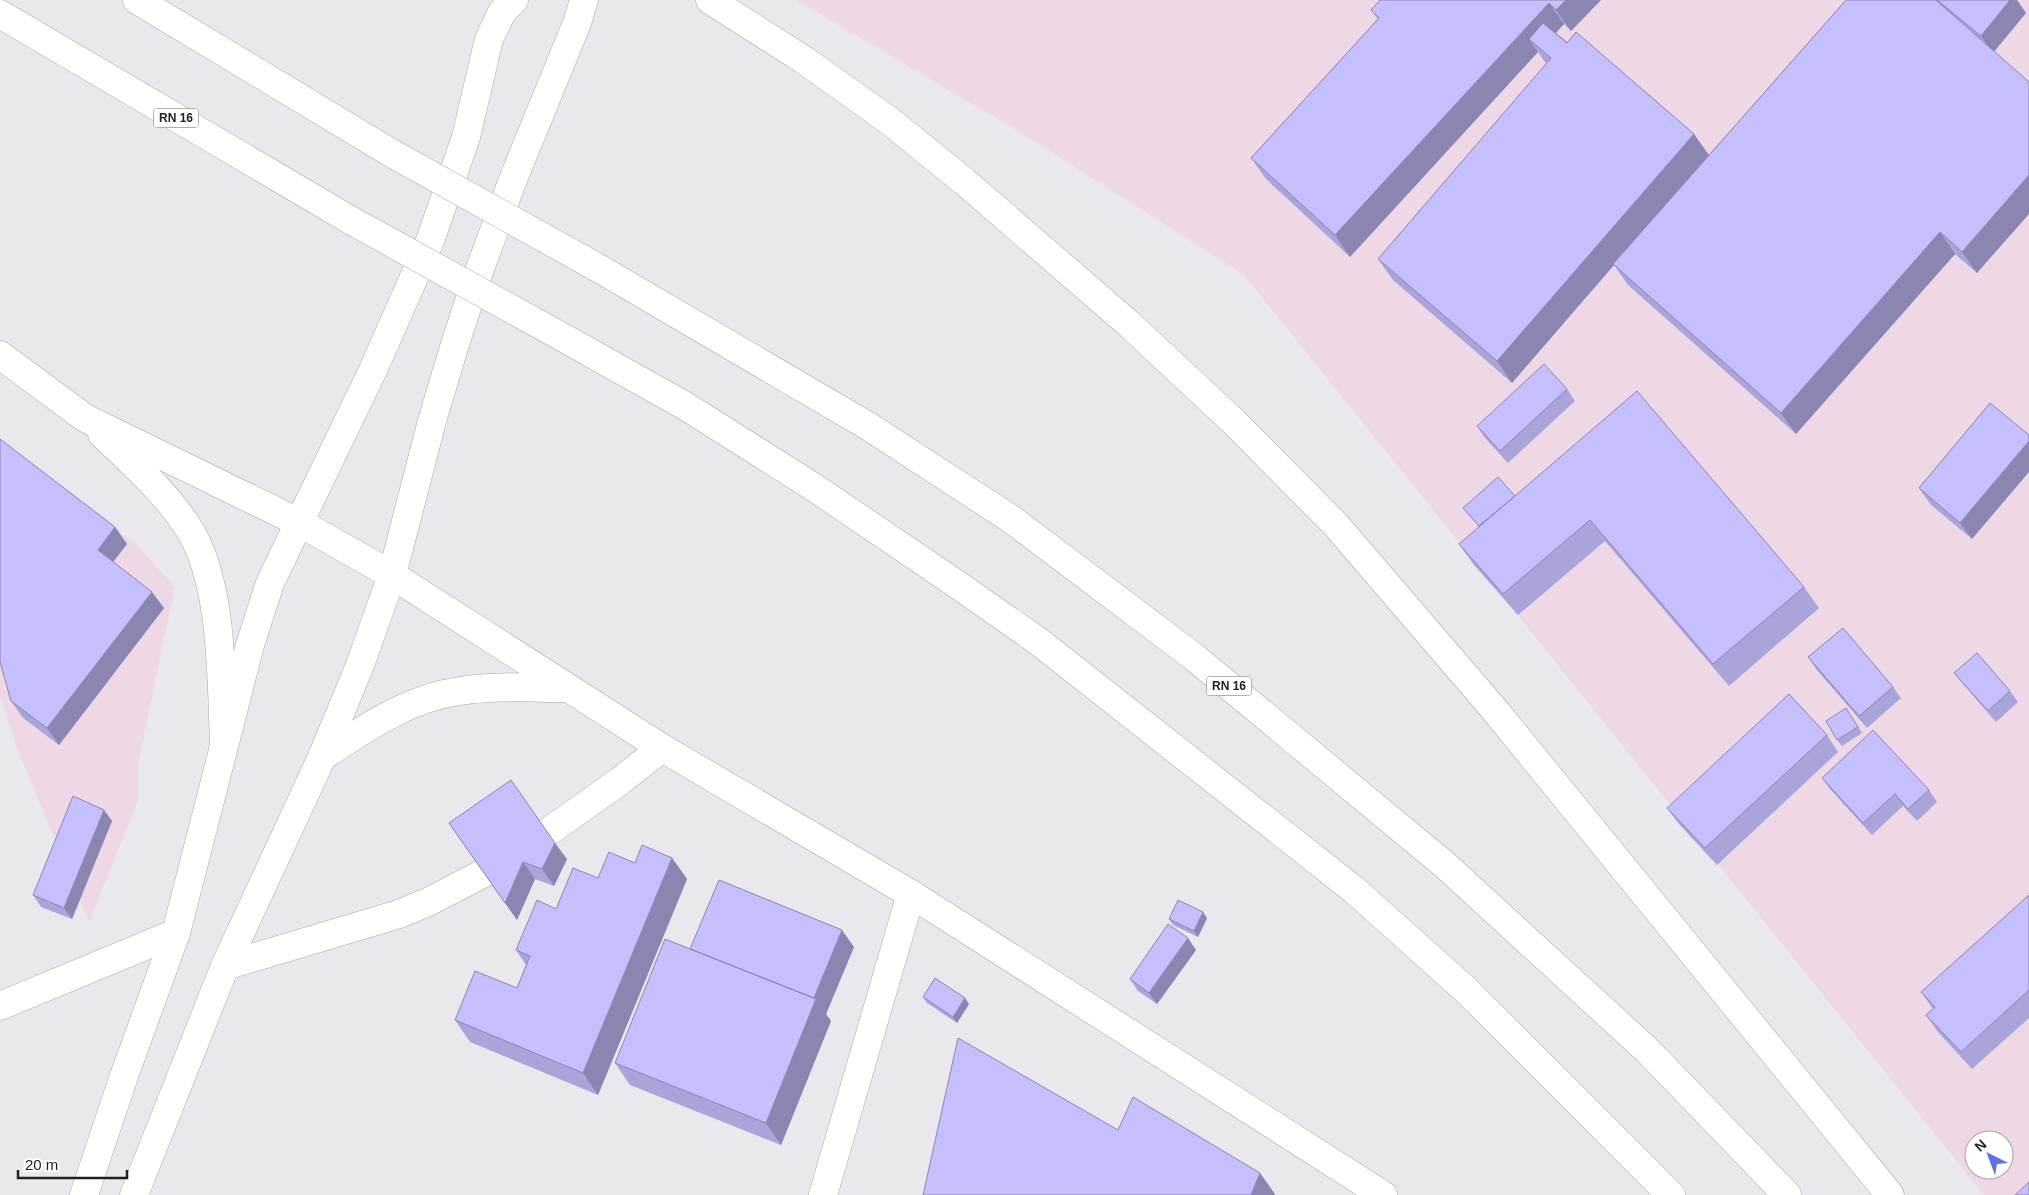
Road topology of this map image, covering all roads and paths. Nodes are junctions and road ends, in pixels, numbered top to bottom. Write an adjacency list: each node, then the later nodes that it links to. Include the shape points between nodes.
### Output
1 (136, 0): 25 (main road, RN 16, bridge, via 393,154 600,269 868,426 1012,519 1194,657 1445,865 1648,1051)
2 (514, 0): 8 (main road, via 502,12 488,39 466,137 430,241)
3 (584, 0): 9 (main road, via 495,227 455,344)
4 (710, 0): 26 (main road, via 804,60 887,119 964,182 1129,324 1336,524 1493,708)
5 (0, 14): 24 (main road, RN 16, bridge, via 352,222 687,408 955,582 1045,647 1353,889 1466,990)
6 (0, 355): 7 (main road)
7 (85, 418): 8 (main road); 11 (main road, via 160,491 192,535 209,577 220,655)
8 (300, 523): 9 (main road); 11 (main road, via 270,584)
9 (392, 574): 10 (main road); 13 (main road, via 360,665)
10 (567, 688): 12 (main road); 13 (main road, via 496,688 459,691 430,698 374,722)
11 (224, 741): 17 (main road)
12 (662, 748): 14 (main road); 16 (main road)
13 (322, 757): 18 (main road)
14 (548, 832)
15 (484, 873): 18 (main road, via 398,914)
16 (911, 894): 22 (main road); 23 (main road)
17 (176, 933): 19 (main road); 20 (main road)
18 (225, 966): 21 (main road)
19 (0, 1006)
20 (84, 1195)
21 (134, 1195)
22 (823, 1195)
23 (1383, 1195)
24 (1671, 1195)
25 (1787, 1195)
26 (1890, 1195)

